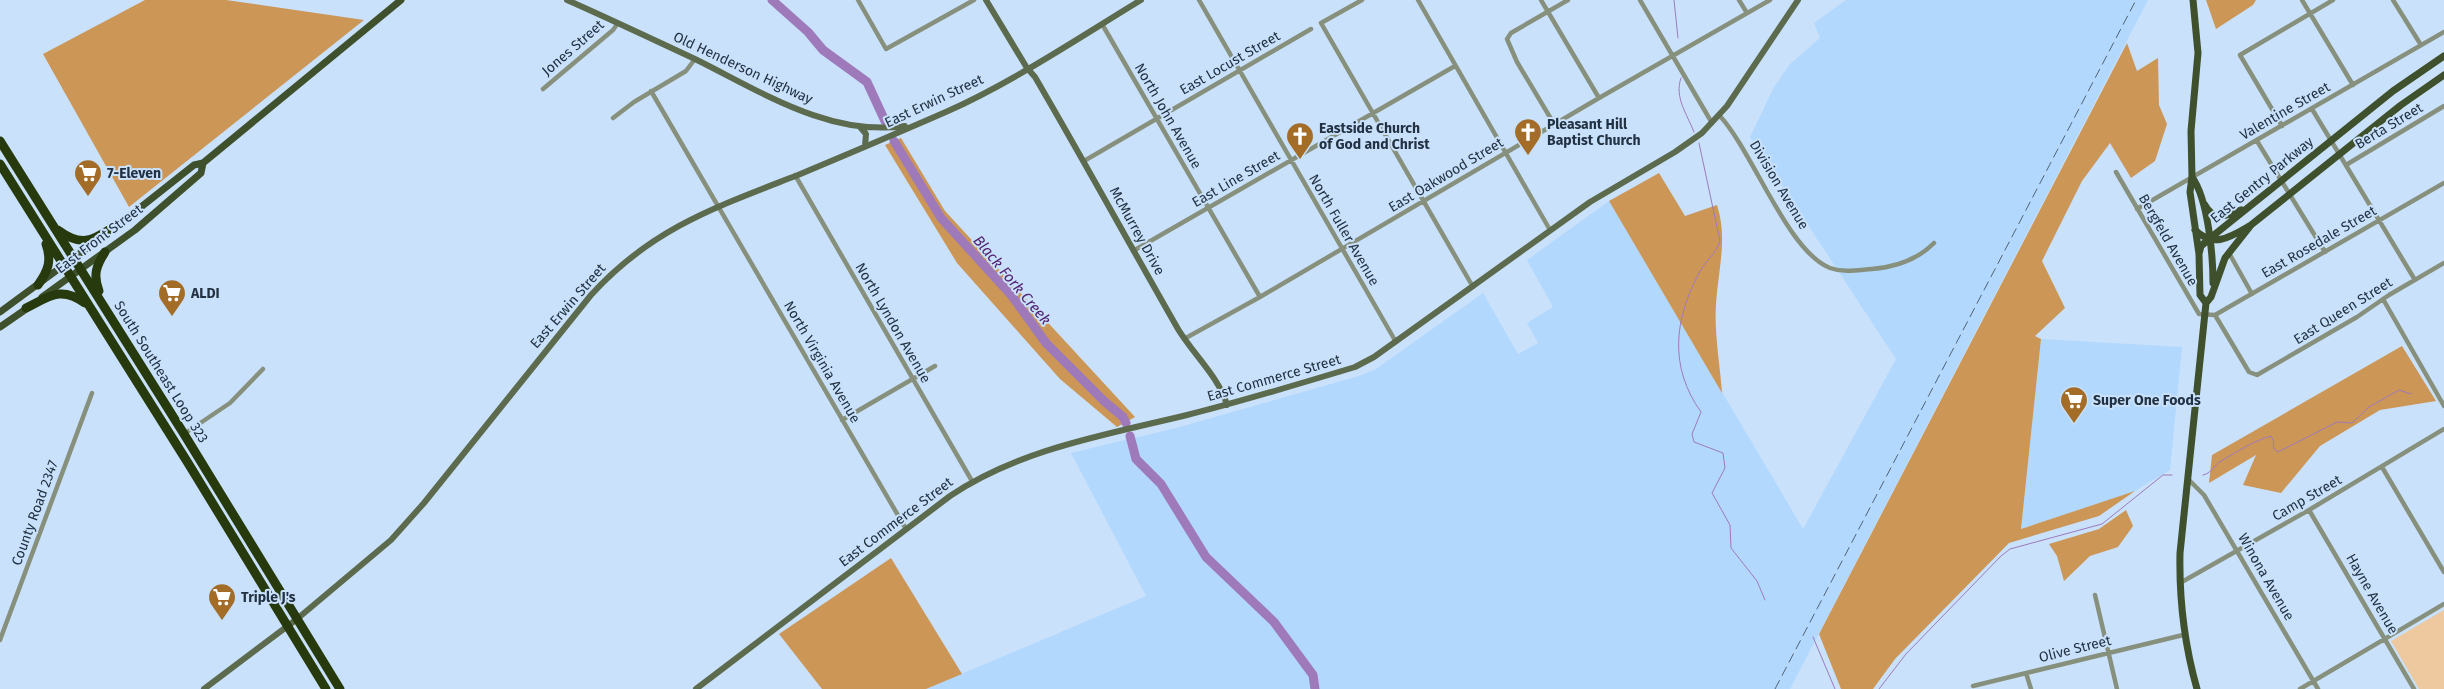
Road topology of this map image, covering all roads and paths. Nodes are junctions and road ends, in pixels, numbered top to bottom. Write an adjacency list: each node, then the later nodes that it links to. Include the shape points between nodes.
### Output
1 (401, 0): 58 (main road, East Front Street)
2 (567, 0): 23 (street, Old Henderson Highway)
3 (858, 0): 4 (street, via 886,49)
4 (974, 0)
5 (986, 0): 32 (street, McMurrey Drive)
6 (1141, 0): 24 (street, East Erwin Street)
7 (1199, 0): 33 (street, North Fuller Avenue)
8 (1362, 0): 41 (street, via 1321,23)
9 (1418, 0): 31 (street)
10 (1541, 0): 20 (street)
11 (1568, 0): 20 (street)
12 (1640, 0): 28 (street)
13 (1739, 0): 21 (street)
14 (1770, 0): 21 (street, East Oakwood Street)
15 (1798, 0): 42 (street, East Commerce Street)
16 (2194, 0): 63 (main road, via 2198,53 2190,140)
17 (2302, 0): 22 (street)
18 (2333, 0): 22 (street)
19 (2393, 0): 27 (street)
20 (1548, 11): 38 (street); 47 (street, via 1508,36 1510,48)
21 (1747, 13): 28 (street, East Oakwood Street)
22 (2310, 13): 35 (street); 49 (street, via 2240,55)
23 (618, 23): 30 (street, Old Henderson Highway); 36 (street, Jones Street)
24 (1102, 24): 32 (street, East Erwin Street); 44 (street, North John Avenue)
25 (1311, 29): 33 (street, East Locust Street)
26 (2444, 32): 27 (street, Valentine Street)
27 (2421, 45): 35 (street, Valentine Street)
28 (1672, 56): 38 (street, East Oakwood Street); 45 (street)
29 (2444, 56): 50 (main road, East Gentry Parkway, via 2402,84)
30 (695, 59): 37 (street, via 686,71); 48 (street, Old Henderson Highway, via 806,112)
31 (1455, 66): 41 (street, East Line Street); 54 (street)
32 (1027, 68): 46 (street, East Erwin Street, via 968,102); 57 (street, McMurrey Drive)
33 (1239, 70): 44 (street, East Locust Street); 56 (street, North Fuller Avenue)
34 (2444, 75): 55 (main road, East Gentry Parkway)
35 (2353, 85): 40 (street, Valentine Street)
36 (543, 89)
37 (651, 91): 43 (street); 69 (street, North Virginia Avenue)
38 (1599, 98): 47 (street, East Oakwood Street)
39 (2444, 106): 60 (street, Berta Street)
40 (2312, 109): 49 (street, Valentine Street); 50 (street)
41 (1372, 114): 56 (street, East Line Street); 68 (street)
42 (1720, 115): 45 (street, East Commerce Street); 81 (street, Division Avenue, via 1788,225 1823,264 1845,271 1887,267 1916,258)
43 (613, 118)
44 (1157, 119): 57 (street, East Locust Street); 71 (street, North John Avenue)
45 (1712, 123): 78 (street, East Commerce Street, via 1688,144 1596,198)
46 (916, 124): 48 (street, Old Henderson Highway); 53 (street, East Erwin Street)
47 (1554, 124): 54 (street, East Oakwood Street)
48 (859, 126): 53 (street, via 866,134)
49 (2282, 126): 52 (street, Valentine Street)
50 (2331, 140): 55 (street); 64 (main road, East Gentry Parkway)
51 (0, 141): 76 (highway, South Southeast Loop 323)
52 (2257, 141): 63 (street, Valentine Street); 64 (street)
53 (865, 146): 62 (street, East Erwin Street)
54 (1506, 153): 68 (street, East Oakwood Street); 78 (street)
55 (2339, 154): 60 (street); 66 (main road, East Gentry Parkway)
56 (1290, 160): 71 (street, East Line Street); 82 (street, North Fuller Avenue)
57 (1084, 161): 83 (street, McMurrey Drive)
58 (204, 163): 74 (main road, East Front Street, via 194,165); 84 (main road, East Front Street, via 201,173 135,230)
59 (0, 164): 77 (highway, South Southeast Loop 323)
60 (2346, 165): 73 (street)
61 (2116, 172): 72 (street, Bergfeld Avenue)
62 (796, 175): 69 (street, East Erwin Street); 112 (street, North Lyndon Avenue)
63 (2192, 178): 67 (main road, via 2199,187); 72 (street, Valentine Street); 79 (main road, via 2190,192)
64 (2281, 180): 66 (street); 70 (main road, East Gentry Parkway)
65 (2444, 183): 73 (street, East Rosedale Street)
66 (2289, 193): 75 (main road, East Gentry Parkway); 86 (street)
67 (2201, 198): 70 (main road, via 2209,211 2220,217); 80 (main road)
68 (1423, 203): 82 (street, East Oakwood Street); 95 (street)
69 (719, 206): 116 (street, North Virginia Avenue); 129 (street, East Erwin Street, via 655,238 608,276 403,527)
70 (2250, 206): 80 (main road, East Gentry Parkway)
71 (1208, 208): 83 (street, East Line Street); 98 (street, North John Avenue)
72 (2137, 209): 105 (street, Bergfeld Avenue, via 2199,314)
73 (2378, 220): 86 (street, East Rosedale Street); 93 (street)
74 (120, 223): 76 (highway, via 84,242 72,239); 88 (main road, East Front Street)
75 (2251, 224): 80 (main road, East Gentry Parkway, via 2226,239); 85 (main road)
76 (55, 227): 88 (highway, South Southeast Loop 323)
77 (41, 230): 90 (highway, South Southeast Loop 323); 94 (highway, via 50,260)
78 (1550, 230): 95 (street, East Commerce Street)
79 (2195, 230): 80 (main road); 87 (main road)
80 (2209, 239): 87 (main road, via 2201,246); 96 (main road)
81 (1934, 242)
82 (1342, 249): 98 (street, East Oakwood Street); 109 (street, North Fuller Avenue)
83 (1133, 251): 108 (street, McMurrey Drive)
84 (104, 252): 91 (main road, East Front Street); 104 (highway, via 94,276)
85 (2228, 252): 96 (main road); 97 (street)
86 (2325, 252): 97 (street, East Rosedale Street)
87 (2199, 254): 100 (main road, via 2200,295)
88 (74, 259): 90 (main road, East Front Street); 91 (highway, South Southeast Loop 323)
89 (2444, 263): 93 (street, East Queen Street)
90 (64, 266): 92 (highway, South Southeast Loop 323); 94 (main road, East Front Street)
91 (81, 270): 92 (main road, East Front Street); 104 (highway, South Southeast Loop 323)
92 (71, 276): 101 (highway, South Southeast Loop 323); 102 (main road, East Front Street)
93 (2415, 280): 99 (street, East Queen Street)
94 (38, 285): 103 (main road, East Front Street)
95 (1473, 287): 109 (street, East Commerce Street)
96 (2212, 290): 100 (main road)
97 (2252, 294): 106 (street, East Rosedale Street)
98 (1260, 297): 108 (street, East Oakwood Street)
99 (2383, 299): 106 (street, East Queen Street, via 2253,376); 115 (street)
100 (2206, 303): 105 (main road)
101 (88, 305): 102 (highway, via 62,293); 130 (highway, South Southeast Loop 323)
102 (26, 308): 107 (main road, East Front Street)
103 (0, 312)
104 (109, 314): 118 (highway, South Southeast Loop 323)
105 (2205, 315): 106 (street, East Rosedale Street); 120 (main road)
106 (2215, 315)
107 (0, 327)
108 (1184, 338): 114 (street, McMurrey Drive, via 1222,391)
109 (1396, 342): 114 (street, East Commerce Street, via 1355,367)
110 (935, 366): 112 (street)
111 (263, 369): 118 (street, via 230,403)
112 (913, 379): 116 (street); 121 (street, North Lyndon Avenue)
113 (92, 393): 133 (street, County Road 2347)
114 (1227, 405): 121 (street, East Commerce Street, via 1038,453)
115 (2444, 406)
116 (842, 420): 123 (street, North Virginia Avenue)
117 (2444, 429): 119 (street, Camp Street)
118 (184, 434): 129 (highway, South Southeast Loop 323)
119 (2382, 467): 122 (street, Camp Street); 125 (street)
120 (2189, 480): 124 (street, Winona Avenue, via 2204,496); 126 (main road, via 2180,554)
121 (972, 481): 123 (street, East Commerce Street)
122 (2310, 510): 124 (street, Camp Street); 132 (street, Hayne Avenue)
123 (906, 529): 141 (street, East Commerce Street)
124 (2238, 551): 126 (street, Camp Street); 136 (street, Winona Avenue)
125 (2444, 572)
126 (2180, 583): 131 (main road)
127 (2095, 595): 134 (street)
128 (2444, 604): 132 (street)
129 (297, 619): 130 (street, East Erwin Street); 140 (highway, South Southeast Loop 323)
130 (288, 626): 138 (street, East Erwin Street); 139 (highway, South Southeast Loop 323)
131 (2183, 635): 134 (street, Olive Street); 144 (main road)
132 (2385, 638): 136 (street); 147 (street, Hayne Avenue)
133 (0, 640)
134 (2108, 652): 135 (street, Olive Street); 143 (street)
135 (2026, 673): 137 (street, Olive Street); 142 (street)
136 (2314, 681): 145 (street); 146 (street, Winona Avenue)
137 (1972, 686)
138 (204, 689)
139 (326, 689)
140 (340, 689)
141 (696, 689)
142 (2031, 689)
143 (2117, 689)
144 (2196, 689)
145 (2300, 689)
146 (2318, 689)
147 (2414, 689)

